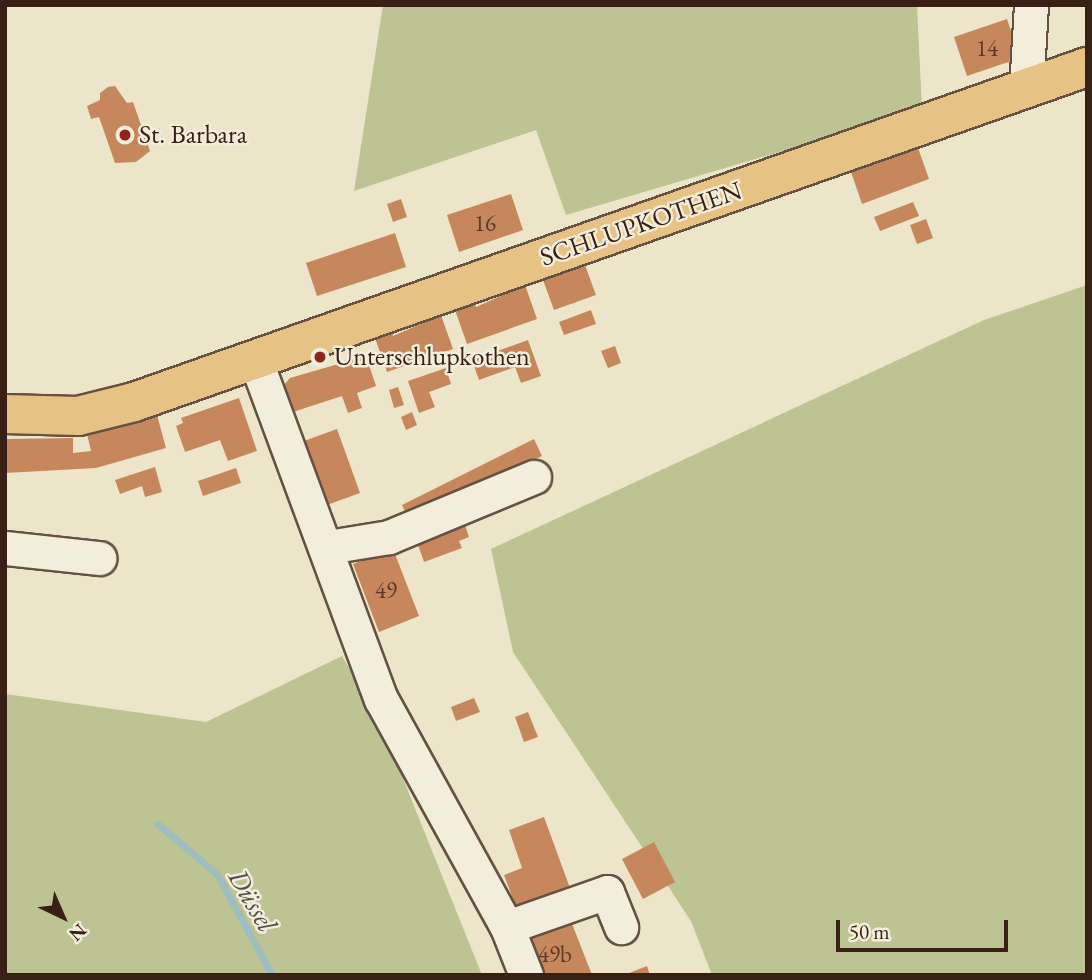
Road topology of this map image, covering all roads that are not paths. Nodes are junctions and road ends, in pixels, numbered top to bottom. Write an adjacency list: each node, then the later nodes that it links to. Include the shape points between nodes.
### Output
1 (1031, 5): 3 (lane)
2 (1087, 67): 3 (main road, SCHLUPKOTHEN)
3 (1026, 89): 4 (main road, SCHLUPKOTHEN)
4 (256, 359): 5 (main road, SCHLUPKOTHEN, via 102,411 64,418); 7 (lane)
5 (12, 415)
6 (534, 477): 7 (lane, via 389,537)
7 (328, 547): 10 (lane, via 381,699)
8 (5, 548): 9 (lane)
9 (99, 558)
10 (507, 927): 11 (lane, via 607,892); 12 (lane)
11 (621, 927)
12 (526, 975)

